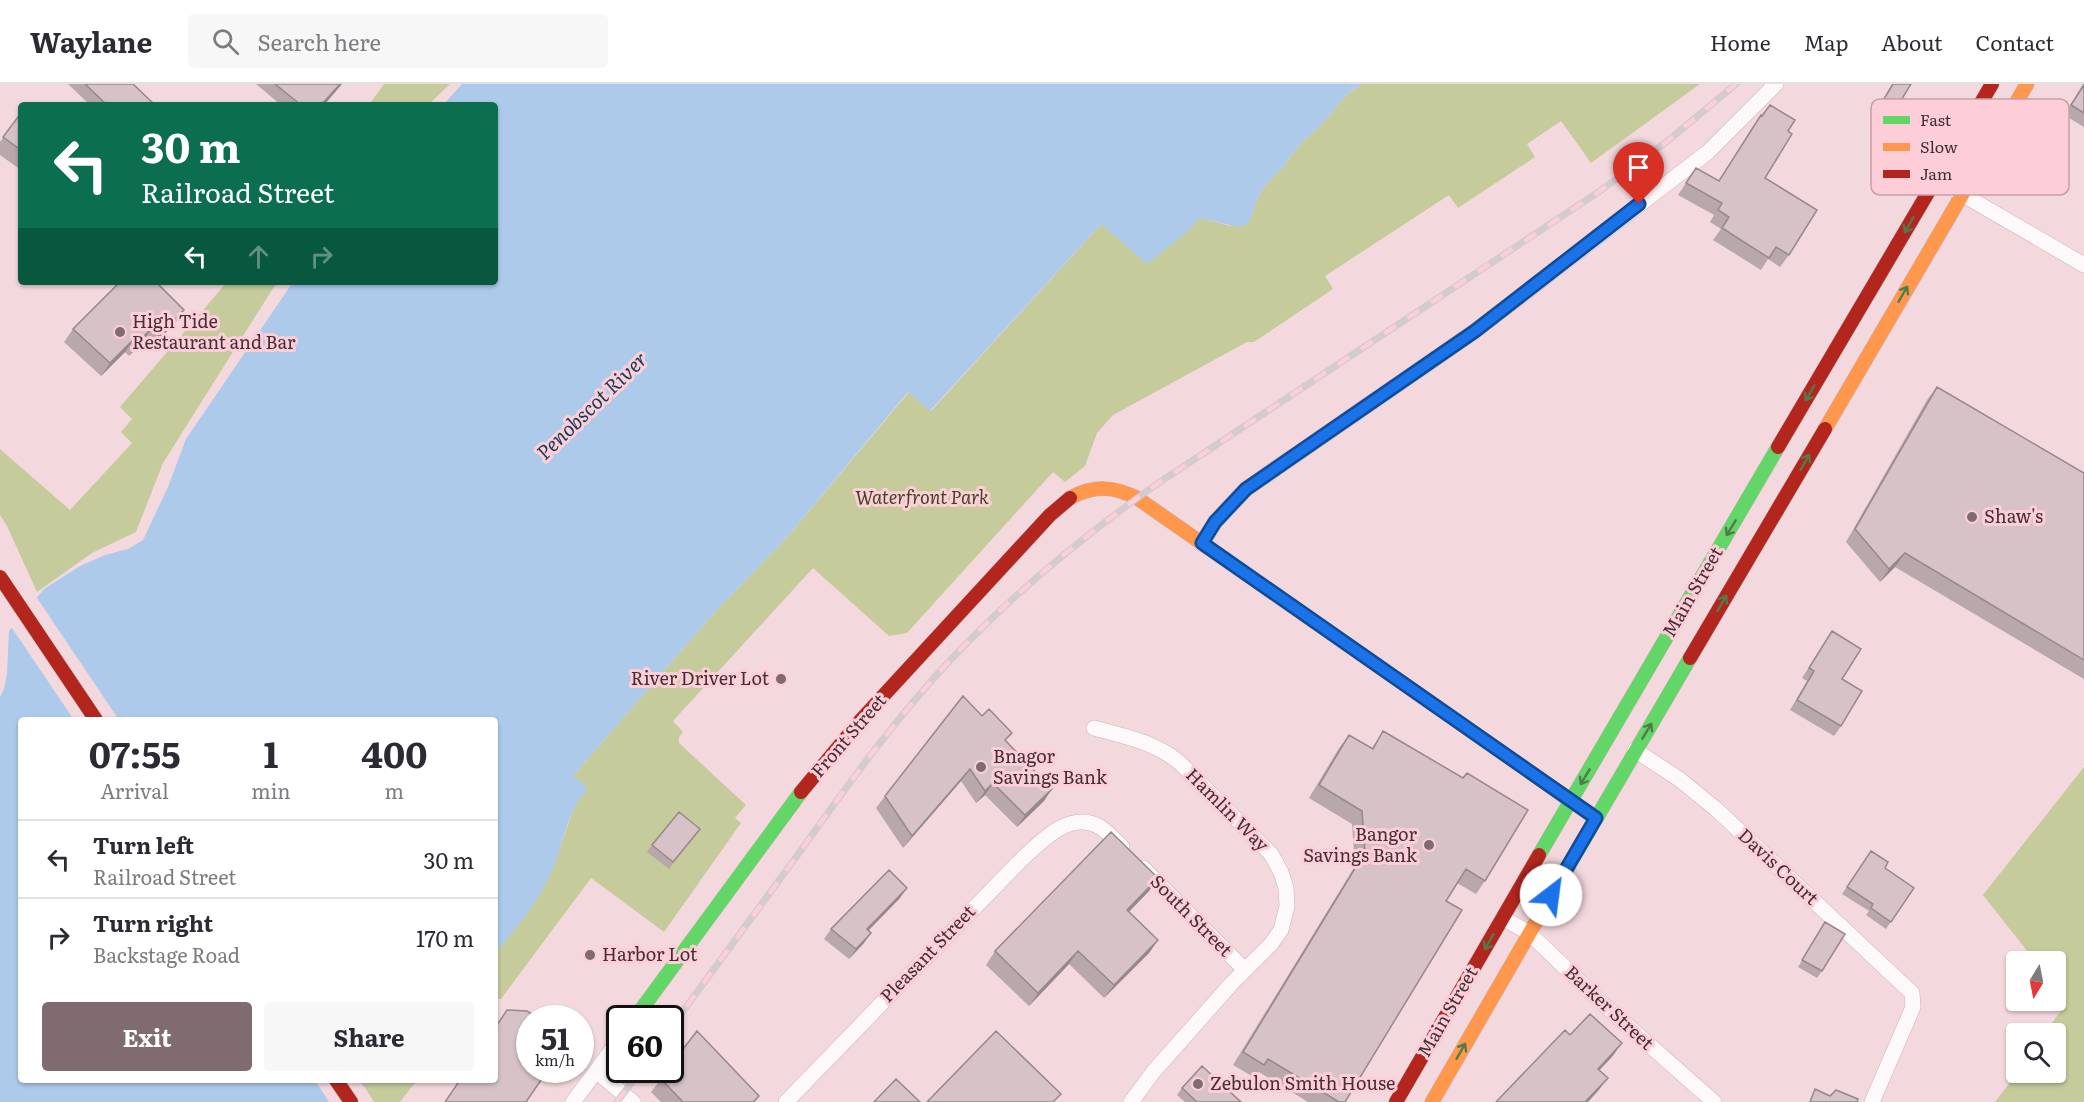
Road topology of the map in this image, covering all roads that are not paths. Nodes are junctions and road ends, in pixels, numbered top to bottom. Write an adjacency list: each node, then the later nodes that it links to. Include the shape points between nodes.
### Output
1 (1776, 84): 10 (street, via 1708,152 1475,331 1246,489 1215,522)
2 (1992, 84): 4 (main road, Main Street)
3 (2027, 84): 5 (main road, Main Street)
4 (1983, 99)
5 (2018, 99)
6 (1927, 195): 15 (main road, Main Street, one-way to 15)
7 (1961, 195): 14 (main road, Main Street, one-way to 7)
8 (1964, 195): 9 (street)
9 (2084, 265)
10 (1202, 543): 15 (main road); 21 (main road, Front Street, via 1130,494 1115,489 1097,487 1075,495 1050,515 860,721 796,798)
11 (2, 580): 12 (main road)
12 (94, 717)
13 (1094, 728): 20 (street, Hamlin Way, via 1143,741 1166,752 1277,862 1287,897 1284,923 1276,938)
14 (1635, 750): 16 (main road, Main Street); 33 (street, Davis Court, via 1716,809 1912,993 1912,1007)
15 (1571, 800): 16 (main road); 18 (main road, Main Street)
16 (1596, 818): 19 (main road, Main Street)
17 (1081, 822): 20 (street, South Street, via 1107,832); 28 (street, Pleasant Street, via 1058,829 1018,863)
18 (1503, 918): 19 (street, Barker Street); 30 (main road, Main Street, one-way to 30)
19 (1529, 933): 31 (main road, Main Street, one-way to 19); 32 (street, Barker Street)
20 (1245, 970): 29 (street, Hamlin Way)
21 (644, 1005)
22 (606, 1058): 23 (street)
23 (596, 1071): 26 (street); 27 (street)
24 (338, 1083): 25 (main road)
25 (351, 1102)
26 (573, 1102)
27 (633, 1102)
28 (786, 1102)
29 (1131, 1102)
30 (1396, 1102)
31 (1432, 1102)
32 (1714, 1102)
33 (1872, 1102)

